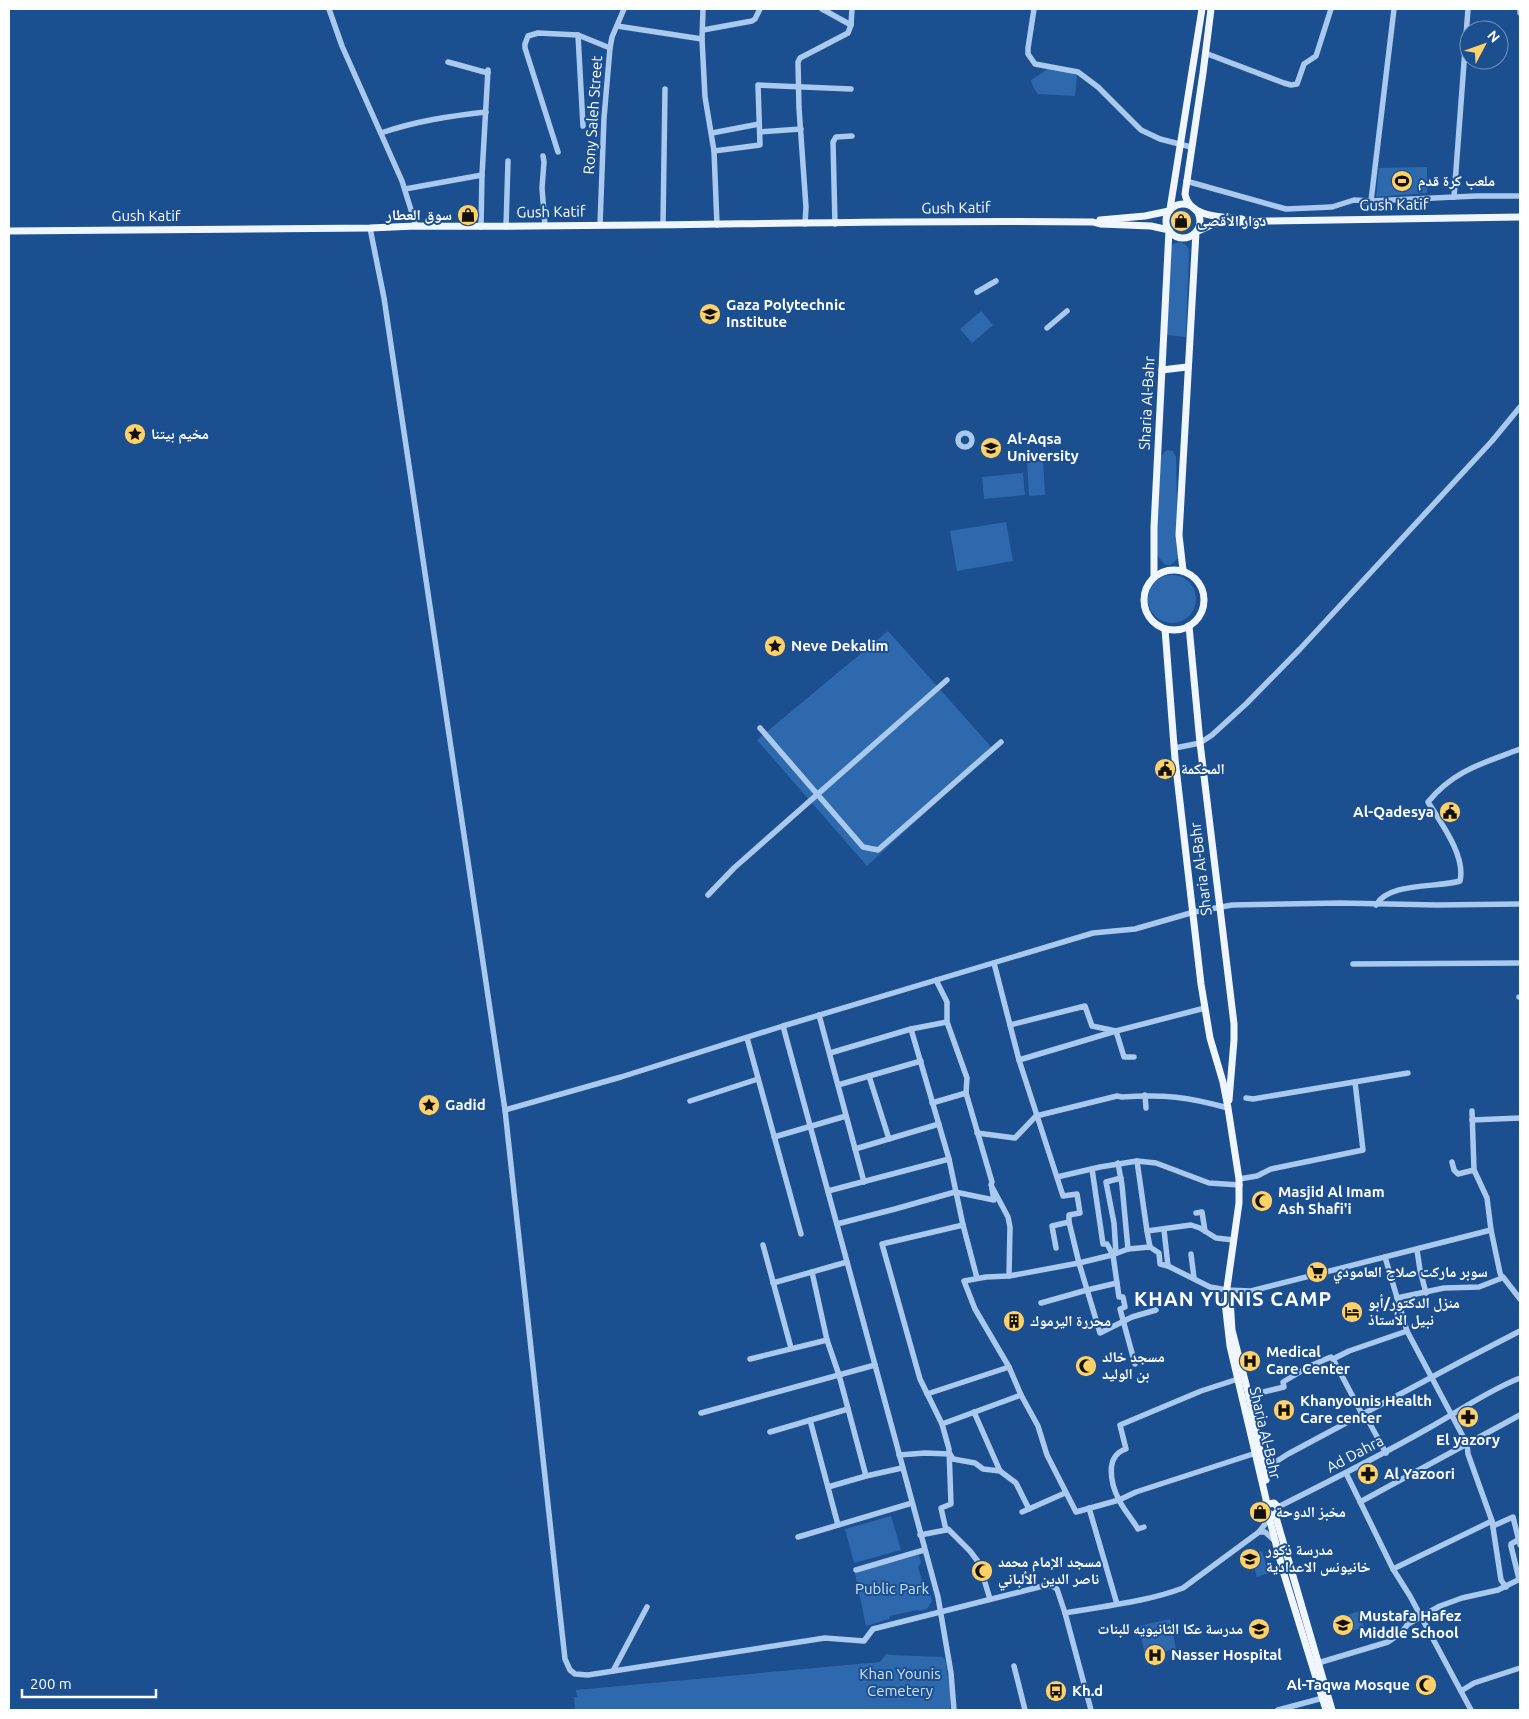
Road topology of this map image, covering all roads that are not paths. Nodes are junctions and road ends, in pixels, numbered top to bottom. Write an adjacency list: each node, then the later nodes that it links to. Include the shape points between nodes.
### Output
1 (329, 9): 31 (street)
2 (624, 9): 16 (street, Rony Saleh Street)
3 (703, 9): 17 (street)
4 (760, 9): 17 (street, via 752,21)
5 (822, 9): 15 (street)
6 (852, 9): 15 (street)
7 (1034, 9): 34 (street, via 1028,54 1035,64 1078,72 1098,87 1141,130)
8 (1202, 9): 34 (main road)
9 (1211, 9): 21 (main road)
10 (1331, 9): 21 (street, via 1316,56 1304,64 1295,85)
11 (1394, 9): 45 (street)
12 (1468, 9): 44 (street)
13 (1520, 9): 14 (street)
14 (1520, 13)
15 (851, 25): 23 (street, via 845,35 798,60)
16 (617, 26): 19 (street); 20 (street, Rony Saleh Street)
17 (703, 30): 19 (street)
18 (578, 35): 20 (street); 28 (street); 37 (street, via 538,33 528,36 525,44)
19 (702, 39): 32 (street, via 705,97)
20 (610, 48): 53 (street, Rony Saleh Street)
21 (1205, 53): 35 (main road)
22 (448, 62): 26 (street, via 488,72)
23 (798, 87): 25 (street); 27 (street, via 758,86); 29 (street)
24 (665, 89): 54 (street)
25 (851, 89)
26 (486, 112): 31 (street, via 436,118); 40 (street)
27 (759, 124): 30 (street); 32 (street)
28 (583, 126)
29 (800, 129): 30 (street); 51 (street)
30 (760, 132): 36 (street, via 760,145)
31 (381, 133): 42 (street)
32 (712, 133): 36 (street)
33 (852, 136): 52 (street, via 836,137 834,142)
34 (1182, 144): 35 (street); 47 (main road)
35 (1191, 147): 41 (main road)
36 (714, 151): 55 (street)
37 (558, 152)
38 (543, 156): 57 (street)
39 (508, 160): 59 (street)
40 (482, 175): 42 (street); 58 (street)
41 (1186, 181): 45 (street, via 1286,210 1332,207 1354,200); 46 (main road, via 1186,200)
42 (405, 189): 56 (street)
43 (1520, 196): 44 (street)
44 (1454, 197): 45 (street)
45 (1371, 201)
46 (1193, 208): 47 (main road, via 1180,204); 49 (main road, Gush Katif, via 1215,216); 63 (main road, via 1199,217)
47 (1170, 210): 50 (main road, Gush Katif); 61 (main road, via 1166,222)
48 (1520, 218): 49 (main road, Gush Katif)
49 (1268, 221): 63 (main road, Gush Katif, via 1213,224)
50 (1093, 222): 52 (main road, Gush Katif); 61 (main road, Gush Katif)
51 (805, 224): 52 (main road, Gush Katif); 55 (main road, Gush Katif)
52 (834, 224)
53 (600, 225): 54 (main road, Gush Katif); 57 (main road, Gush Katif)
54 (663, 225): 55 (main road, Gush Katif)
55 (717, 225)
56 (416, 226): 58 (main road, Gush Katif); 60 (main road, Gush Katif)
57 (545, 226): 59 (main road, Gush Katif)
58 (481, 227): 59 (main road, Gush Katif)
59 (506, 227)
60 (370, 228): 62 (main road, Gush Katif); 115 (street, via 384,298)
61 (1169, 230): 63 (main road, via 1182,237); 69 (main road, Sharia Al-Bahr)
62 (9, 231)
63 (1196, 232): 68 (main road)
64 (996, 281): 65 (street)
65 (977, 292)
66 (1067, 310): 67 (street)
67 (1047, 328)
68 (1187, 367): 69 (main road); 71 (main road, via 1179,535)
69 (1162, 370): 72 (main road, Sharia Al-Bahr)
70 (1520, 407): 78 (street, via 1300,649 1246,704)
71 (1183, 570): 72 (main road, via 1163,571); 73 (main road, via 1199,582 1204,592 1205,602 1200,616)
72 (1154, 577): 74 (main road, via 1144,592 1143,602 1150,618)
73 (1189, 626): 74 (main road, via 1182,630); 78 (main road, Sharia Al-Bahr)
74 (1165, 629): 79 (main road, Sharia Al-Bahr)
75 (947, 680): 81 (street)
76 (760, 728): 81 (street)
77 (1001, 742): 81 (street, via 878,850 863,847)
78 (1200, 743): 79 (street); 85 (main road, Sharia Al-Bahr)
79 (1175, 748): 86 (main road, Sharia Al-Bahr)
80 (1520, 749): 84 (street, via 1470,768 1445,783 1428,802 1458,854 1460,881 1394,891 1379,899)
81 (817, 794): 82 (street)
82 (708, 895)
83 (1520, 904): 84 (street)
84 (1376, 905): 85 (street, via 1248,904)
85 (1220, 907): 86 (street); 114 (main road, Sharia Al-Bahr, via 1234,1040)
86 (1194, 912): 87 (street, via 1135,929 1093,933); 91 (main road, Sharia Al-Bahr)
87 (994, 963): 90 (street); 94 (street)
88 (1354, 964): 89 (street)
89 (1520, 964)
90 (936, 980): 92 (street); 93 (street, via 947,1002)
91 (1205, 1008): 97 (street); 114 (main road, Sharia Al-Bahr)
92 (818, 1015): 95 (street); 99 (street)
93 (947, 1022): 96 (street); 108 (street, via 967,1078)
94 (1010, 1025): 97 (street, via 1085,1006 1092,1026); 101 (street)
95 (783, 1026): 98 (street); 122 (street)
96 (911, 1029): 99 (street); 102 (street)
97 (1116, 1030): 100 (street, via 1124,1057); 101 (street)
98 (747, 1038): 105 (street); 115 (street)
99 (830, 1053): 107 (street)
100 (1134, 1057)
101 (1019, 1060): 118 (street)
102 (920, 1061): 104 (street); 112 (street)
103 (1408, 1073): 106 (street)
104 (869, 1076): 107 (street); 125 (street)
105 (758, 1079): 111 (street); 124 (street)
106 (1355, 1082): 110 (street); 136 (street, via 1363,1150 1271,1169)
107 (838, 1084): 117 (street)
108 (966, 1093): 112 (street); 123 (street)
109 (1145, 1096): 113 (street); 114 (street, via 1193,1099); 118 (street, via 1106,1098)
110 (1246, 1098)
111 (690, 1101)
112 (932, 1103): 121 (street)
113 (1146, 1108)
114 (1228, 1108): 136 (main road, Sharia Al-Bahr)
115 (505, 1110): 243 (street, via 565,1659 575,1674)
116 (1472, 1111): 120 (street)
117 (846, 1116): 122 (street); 126 (street)
118 (1036, 1116): 123 (street, via 1015,1138); 133 (street)
119 (1520, 1118): 120 (street)
120 (1472, 1120): 132 (street)
121 (939, 1124): 125 (street); 127 (street)
122 (810, 1126): 124 (street); 138 (street)
123 (977, 1133): 137 (street)
124 (774, 1137): 148 (street)
125 (888, 1139): 126 (street)
126 (855, 1149): 135 (street)
127 (949, 1159): 135 (street); 139 (street)
128 (1137, 1161): 130 (street); 136 (street, via 1156,1163 1209,1183); 146 (street)
129 (1452, 1162): 132 (street, via 1458,1174)
130 (1118, 1163): 131 (street); 134 (street)
131 (1092, 1169): 133 (street); 155 (street, via 1103,1244 1108,1244)
132 (1474, 1170): 145 (street, via 1488,1198)
133 (1057, 1177): 141 (street, via 1063,1196 1077,1194 1080,1213 1069,1215)
134 (1121, 1178): 153 (street); 155 (street, via 1106,1182 1114,1223)
135 (864, 1182): 138 (street)
136 (1240, 1182): 149 (main road, Sharia Al-Bahr)
137 (991, 1185): 139 (street, via 994,1200); 162 (street, via 1009,1222)
138 (828, 1191): 142 (street)
139 (955, 1192): 142 (street); 143 (street)
140 (1196, 1213): 147 (street, via 1202,1212)
141 (1069, 1222): 152 (street, via 1052,1226); 159 (street)
142 (837, 1224): 158 (street)
143 (963, 1225): 163 (street); 189 (street, via 882,1244 920,1379)
144 (1164, 1230): 146 (street); 147 (street, via 1191,1225); 160 (street)
145 (1492, 1230): 154 (street); 165 (street)
146 (1147, 1231): 151 (street)
147 (1205, 1231): 149 (street, via 1216,1238)
148 (801, 1234)
149 (1234, 1240): 169 (main road, Sharia Al-Bahr)
150 (763, 1245): 166 (street)
151 (1150, 1247): 153 (street); 160 (street, via 1159,1253 1160,1264)
152 (1056, 1248)
153 (1128, 1249): 155 (street)
154 (1417, 1250): 157 (street); 170 (street)
155 (1114, 1254): 159 (street); 167 (street)
156 (1191, 1254): 164 (street)
157 (1385, 1257): 169 (street, via 1251,1291); 171 (street)
158 (847, 1262): 161 (street); 183 (street)
159 (1079, 1263): 162 (street); 168 (street)
160 (1168, 1266): 164 (street)
161 (812, 1272): 166 (street); 178 (street)
162 (1009, 1276): 163 (street)
163 (977, 1278): 184 (street, via 964,1281 968,1294)
164 (1194, 1278): 169 (street)
165 (1502, 1278): 170 (street, via 1479,1287 1444,1288); 172 (street)
166 (773, 1283): 179 (street)
167 (1117, 1284): 168 (street); 175 (street, via 1119,1297 1123,1297 1125,1308 1120,1309)
168 (1087, 1290): 173 (street); 175 (street, via 1100,1333)
169 (1229, 1290): 188 (main road, Sharia Al-Bahr, via 1226,1317); 191 (main road, Sharia Al-Bahr, via 1232,1330)
170 (1426, 1293): 171 (street)
171 (1397, 1298): 176 (street)
172 (1520, 1299)
173 (1041, 1303)
174 (1156, 1310): 175 (street)
175 (1124, 1322): 182 (street)
176 (1407, 1331): 181 (street); 186 (street)
177 (1520, 1332): 186 (street)
178 (827, 1340): 179 (street); 185 (street)
179 (790, 1348): 180 (street)
180 (750, 1359)
181 (1333, 1359): 191 (street, via 1322,1359 1283,1382 1284,1387); 194 (street)
182 (1135, 1364)
183 (875, 1365): 185 (street); 205 (street)
184 (1009, 1366): 189 (street); 190 (street)
185 (839, 1375): 192 (street); 195 (street)
186 (1432, 1377): 194 (street); 196 (street)
187 (1520, 1378): 196 (street, Ad Dahra)
188 (1238, 1379): 191 (main road, Sharia Al-Bahr); 213 (street, via 1120,1425 1126,1449 1117,1453 1110,1468)
189 (928, 1394): 199 (street)
190 (1021, 1395): 193 (street); 212 (street, via 1038,1426)
191 (1246, 1397): 203 (main road, Sharia Al-Bahr); 206 (main road, Sharia Al-Bahr)
192 (848, 1409): 198 (street); 210 (street)
193 (974, 1412): 199 (street); 208 (street)
194 (1364, 1413): 202 (street); 206 (street)
195 (701, 1414)
196 (1452, 1415): 201 (street); 202 (street, Ad Dahra)
197 (1520, 1415): 201 (street)
198 (810, 1420): 200 (street); 211 (street)
199 (942, 1424): 204 (street)
200 (770, 1432)
201 (1467, 1444): 214 (street); 220 (street)
202 (1386, 1452): 209 (street, Ad Dahra)
203 (1256, 1453): 206 (main road, Sharia Al-Bahr); 213 (street)
204 (950, 1454): 205 (street); 208 (street, via 953,1459); 223 (street, via 951,1504 941,1508)
205 (899, 1455): 207 (street)
206 (1261, 1467): 218 (main road, Sharia Al-Bahr)
207 (902, 1468): 210 (street); 215 (street)
208 (1000, 1471): 217 (street, via 1016,1482)
209 (1346, 1473): 214 (street); 218 (street, Ad Dahra)
210 (866, 1476): 211 (street)
211 (828, 1487): 221 (street)
212 (1065, 1493): 216 (street, via 1076,1512); 217 (street)
213 (1119, 1500): 216 (street); 222 (street, via 1138,1529)
214 (1360, 1502): 230 (street)
215 (912, 1503): 221 (street); 225 (street)
216 (1089, 1508): 235 (street)
217 (1029, 1509): 219 (street)
218 (1272, 1510): 224 (street); 227 (main road, Sharia Al-Bahr); 240 (main road, Sharia Al-Bahr)
219 (1022, 1512)
220 (1492, 1523): 228 (street, via 1513,1517); 230 (street); 233 (street, via 1501,1580)
221 (838, 1525): 226 (street)
222 (1144, 1527)
223 (946, 1530): 225 (street); 234 (street, via 980,1563)
224 (1258, 1532): 227 (street, via 1265,1532); 235 (street, via 1183,1588)
225 (920, 1535): 229 (street)
226 (798, 1537)
227 (1275, 1541): 245 (main road, Sharia Al-Bahr)
228 (1519, 1542): 232 (street, via 1511,1546)
229 (924, 1550): 231 (street); 237 (street)
230 (1393, 1569): 239 (street)
231 (856, 1570)
232 (1520, 1579): 233 (street)
233 (1506, 1587): 239 (street, via 1452,1601)
234 (990, 1599): 237 (street); 238 (street, via 1047,1585 1057,1589)
235 (1117, 1604): 238 (street)
236 (647, 1607): 243 (street)
237 (942, 1612): 243 (street, via 873,1629 864,1641 825,1638); 246 (street, via 952,1673)
238 (1065, 1613): 248 (street)
239 (1420, 1617): 240 (street, via 1388,1642); 244 (street)
240 (1318, 1663): 251 (main road, Sharia Al-Bahr)
241 (1014, 1666): 247 (street)
242 (1520, 1668): 244 (street, via 1474,1683)
243 (613, 1671)
244 (1461, 1691): 252 (street)
245 (1323, 1698): 249 (street); 250 (main road, Sharia Al-Bahr)
246 (954, 1710)
247 (1025, 1710)
248 (1091, 1710)
249 (1278, 1710)
250 (1326, 1710)
251 (1332, 1710)
252 (1471, 1710)

